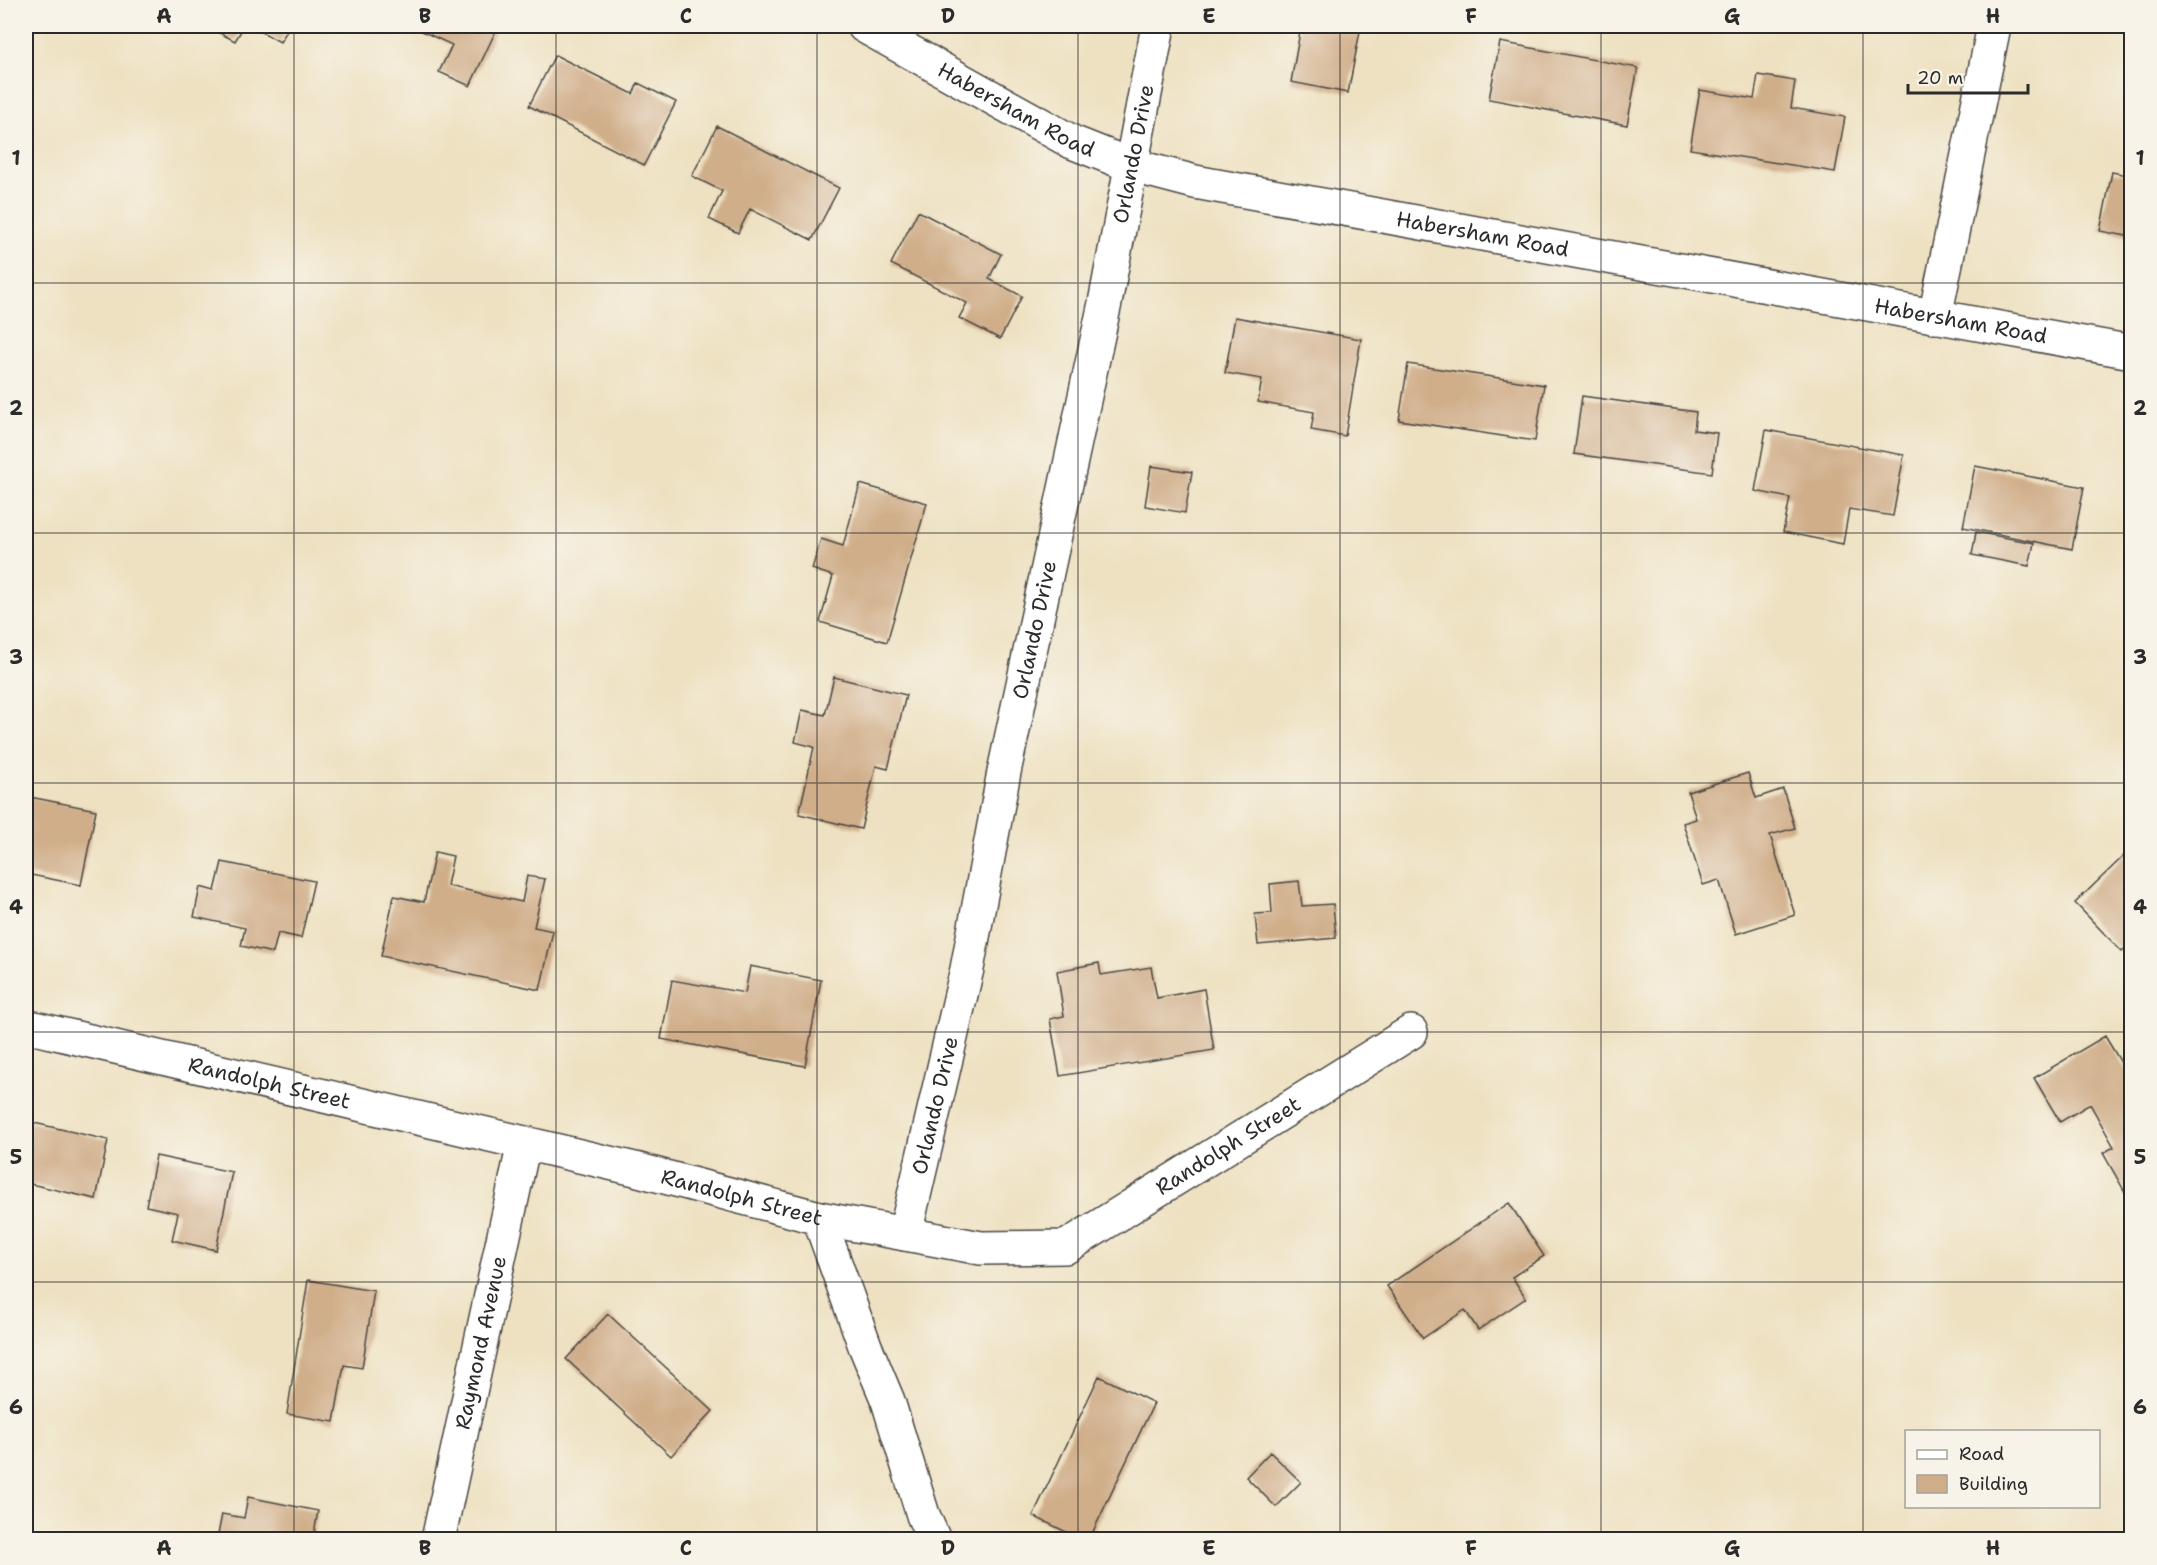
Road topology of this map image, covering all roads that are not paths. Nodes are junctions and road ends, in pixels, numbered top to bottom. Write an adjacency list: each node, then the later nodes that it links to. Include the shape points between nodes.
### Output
1 (864, 26): 4 (street, Habersham Road, via 1072,142)
2 (1158, 26): 4 (street, Orlando Drive)
3 (1994, 26): 5 (street)
4 (1130, 165): 5 (street, Habersham Road, via 1195,182); 11 (street, Orlando Drive, via 1103,314 1004,772 967,969)
5 (1935, 317): 6 (street, Habersham Road)
6 (2132, 352)
7 (26, 1026): 9 (street, Randolph Street)
8 (1411, 1032): 11 (street, Randolph Street, via 1066,1247 981,1248)
9 (524, 1143): 10 (street, Randolph Street); 12 (street, Raymond Avenue)
10 (819, 1218): 11 (street, Randolph Street); 13 (street, via 864,1346 888,1401)
11 (905, 1234)
12 (438, 1539)
13 (934, 1539)

